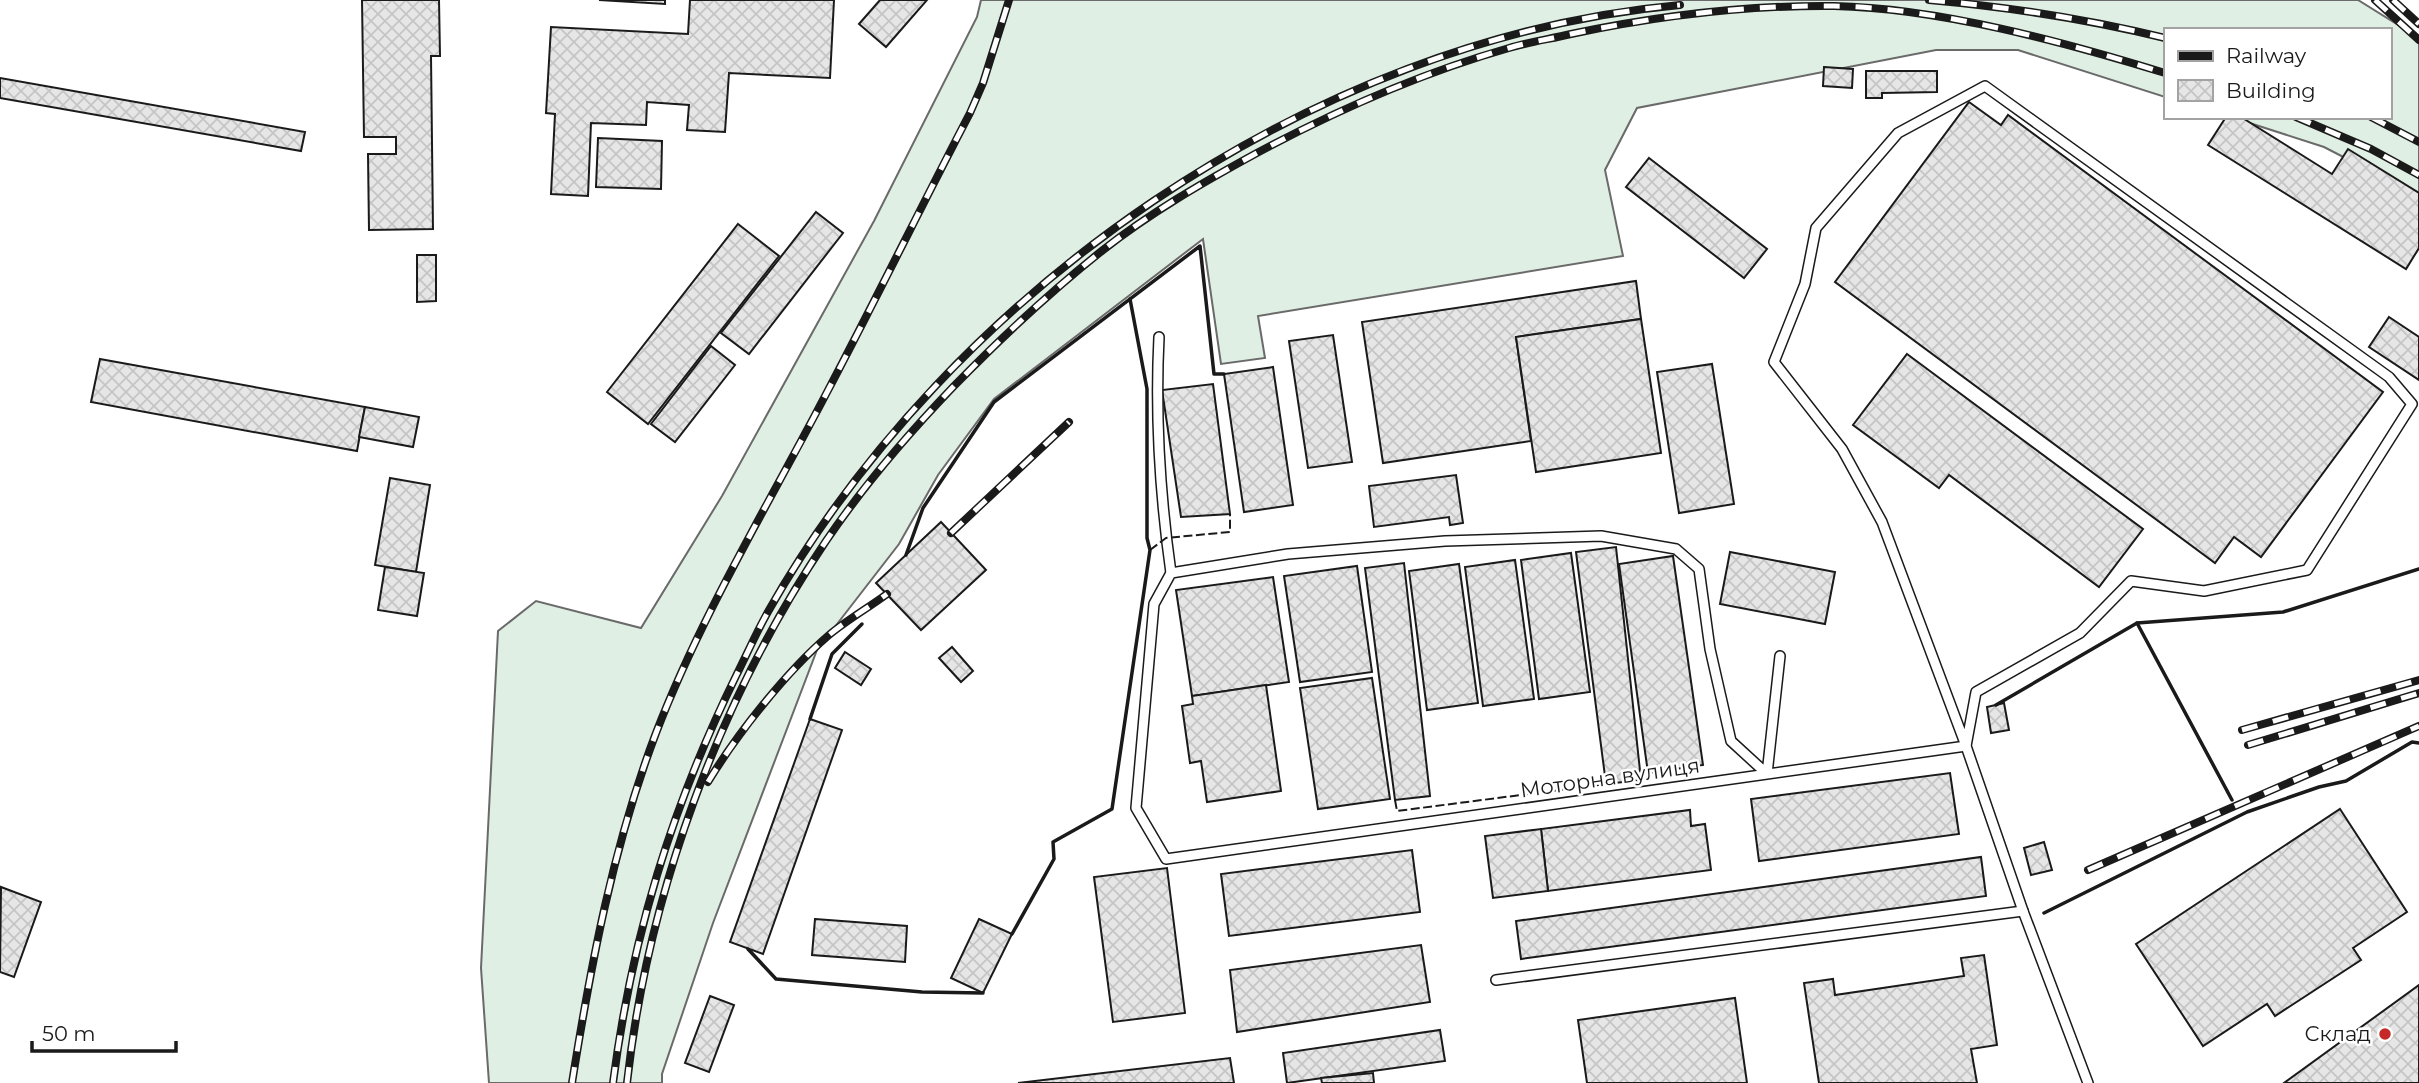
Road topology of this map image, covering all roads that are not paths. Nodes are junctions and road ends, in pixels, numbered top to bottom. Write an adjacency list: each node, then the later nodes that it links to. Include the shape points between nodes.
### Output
1 (1159, 337): 2 (lane, via 1156,398)
2 (1171, 573): 5 (lane, via 1288,554 1445,541 1601,536 1676,549 1699,569 1710,649 1731,741); 5 (lane, Моторна вулиця, via 1154,604 1136,808 1166,859)
3 (1780, 656): 5 (lane)
4 (1966, 746): 4 (lane, via 1882,522 1842,449 1774,362 1805,284 1816,228 1898,133 1985,86 2389,377 2412,404 2307,570 2204,591 2131,582 2080,633 1976,692); 5 (lane, Моторна вулиця); 6 (lane)
5 (1767, 774)
6 (2023, 911): 7 (lane); 8 (lane)
7 (1496, 980)
8 (2088, 1083)

